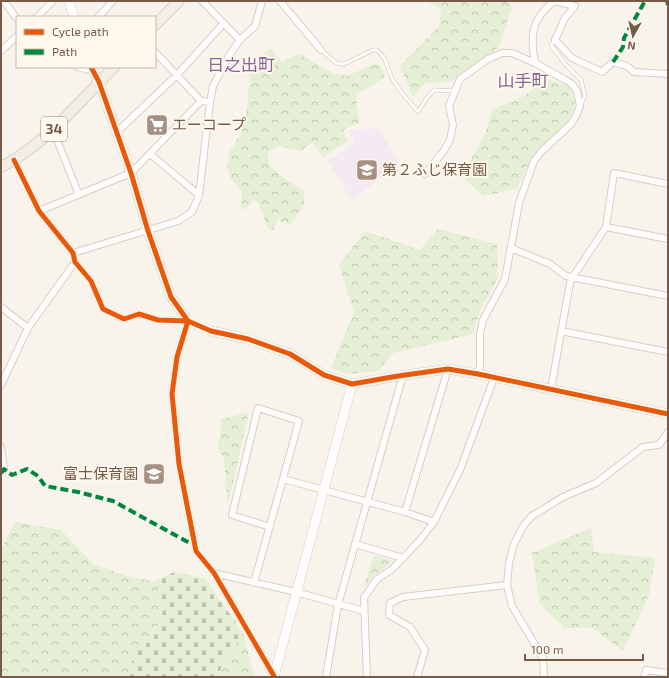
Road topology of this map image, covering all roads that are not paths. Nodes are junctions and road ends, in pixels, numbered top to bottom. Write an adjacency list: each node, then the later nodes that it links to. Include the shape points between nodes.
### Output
1 (4, 1): 12 (street)
2 (53, 1): 9 (street)
3 (69, 1): 10 (street)
4 (113, 1): 11 (street)
5 (179, 1): 14 (main road)
6 (202, 1): 13 (street)
7 (262, 1): 16 (street, via 255,26)
8 (280, 1): 18 (street)
9 (38, 16)
10 (74, 16)
11 (99, 16)
12 (16, 18)
13 (224, 23): 16 (street); 25 (street)
14 (156, 24)
15 (16, 37): 19 (street)
16 (240, 40): 29 (street, via 221,69 213,86)
17 (555, 40): 21 (street, via 565,18 575,6 554,1 538,17 532,44); 24 (street, via 572,58 602,72 613,62 627,66 634,72); 30 (lane, via 551,45 581,80 585,96)
18 (321, 50): 27 (lane, via 336,63 344,64 377,50 388,63 393,80 418,112 434,90)
19 (1, 51)
20 (156, 53): 25 (street)
21 (535, 63): 27 (street, via 512,53 502,53 488,59 460,79); 30 (street, via 572,84 577,91)
22 (113, 68): 26 (main road, 34)
23 (92, 69): 26 (street)
24 (668, 74)
25 (176, 75): 28 (street); 32 (street)
26 (99, 82): 31 (main road, 34); 32 (street)
27 (455, 91): 37 (street, via 449,106 453,125 450,140)
28 (201, 101): 29 (street); 33 (street)
29 (210, 102): 40 (street)
30 (580, 106): 45 (street, via 571,124 534,161 518,202)
31 (53, 130): 34 (main road, 34); 39 (street)
32 (116, 132): 36 (street)
33 (150, 154): 36 (street); 40 (street)
34 (14, 160): 35 (main road, 34); 41 (street)
35 (1, 167)
36 (131, 173): 39 (street); 43 (street)
37 (425, 174)
38 (668, 184): 42 (street, via 614,173)
39 (79, 195): 41 (street)
40 (199, 195): 43 (street, via 192,212 178,222)
41 (38, 210): 46 (street)
42 (606, 227): 44 (street); 48 (street)
43 (148, 231): 46 (street); 51 (street, via 171,297)
44 (668, 239)
45 (511, 248): 48 (street, via 550,264); 56 (street, via 505,279 483,320)
46 (73, 253): 47 (street)
47 (75, 262): 51 (street, via 91,282 103,309 124,319 139,314 158,320); 52 (street)
48 (572, 278): 49 (street); 53 (street)
49 (668, 296)
50 (1, 307): 52 (street)
51 (188, 321): 60 (street, via 211,331 248,339 290,354 324,375); 74 (street, via 177,356 172,394 177,448 196,551)
52 (28, 328): 59 (street)
53 (562, 332): 54 (street); 61 (street)
54 (668, 352)
55 (448, 370): 56 (street); 57 (street); 69 (street)
56 (478, 374): 58 (street)
57 (403, 375): 60 (street); 68 (street)
58 (494, 378): 61 (street); 70 (street, via 460,470)
59 (2, 381)
60 (352, 384): 67 (street)
61 (551, 390): 62 (street)
62 (668, 414)
63 (668, 432): 76 (street, via 659,445 643,447 596,483 563,497 532,516 514,544)
64 (1, 447): 65 (street)
65 (4, 469)
66 (283, 479): 67 (street); 71 (street); 71 (street, via 299,421 258,408 232,515)
67 (323, 490): 68 (street); 77 (street)
68 (367, 502): 69 (street); 72 (street)
69 (405, 512): 70 (street)
70 (434, 522): 73 (street)
71 (270, 527): 75 (street)
72 (355, 544): 73 (street); 78 (street)
73 (403, 558): 79 (street, via 376,580 364,598)
74 (214, 573): 75 (street); 81 (street)
75 (254, 583): 77 (street)
76 (507, 585): 84 (street, via 403,597 390,603 389,615 410,627 425,650); 85 (street, via 512,606 543,658)
77 (296, 592): 78 (street); 81 (street)
78 (338, 605): 79 (street); 82 (street)
79 (364, 611): 83 (street)
80 (668, 673): 86 (street, via 646,670)
81 (274, 677)
82 (326, 677)
83 (367, 677)
84 (417, 677)
85 (544, 677)
86 (644, 677)

